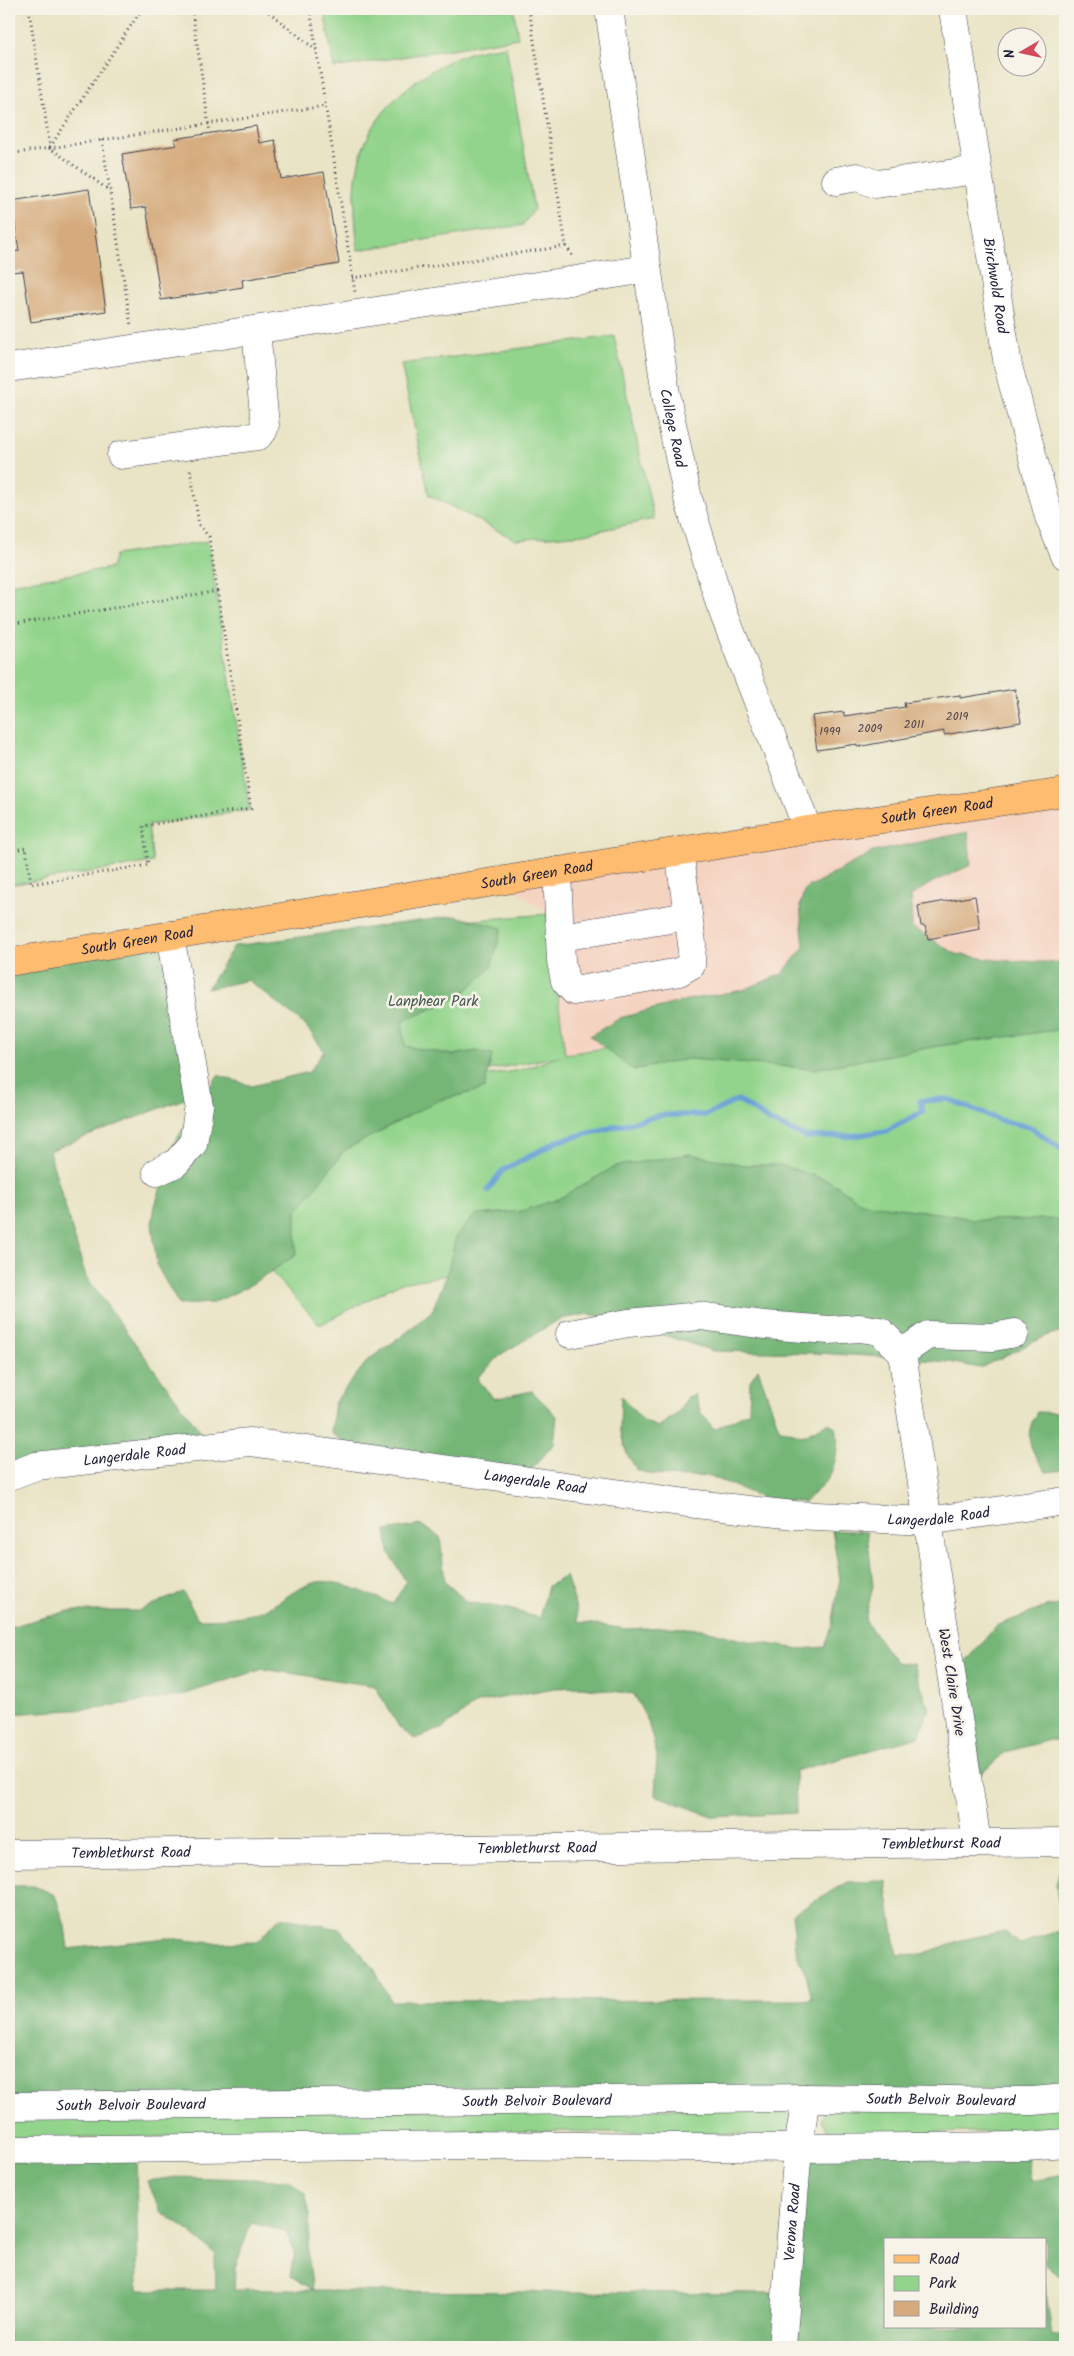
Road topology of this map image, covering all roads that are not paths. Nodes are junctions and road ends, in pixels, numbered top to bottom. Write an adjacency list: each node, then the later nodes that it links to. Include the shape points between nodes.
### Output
1 (609, 9): 5 (street, College Road)
2 (953, 9): 3 (street, Birchwold Road)
3 (977, 170): 4 (street, via 876,184 857,177); 9 (street, Birchwold Road, via 1008,366 1049,517)
4 (836, 181)
5 (647, 269): 6 (street); 11 (street, College Road, via 667,401 688,498 720,604)
6 (256, 330): 7 (street); 8 (street, via 265,425 258,436)
7 (9, 368)
8 (121, 455)
9 (1065, 555)
10 (1065, 792): 11 (main road, South Green Road)
11 (808, 830): 12 (main road, South Green Road)
12 (679, 851): 13 (main road, South Green Road); 14 (street)
13 (557, 871): 15 (main road, South Green Road); 16 (street)
14 (688, 916): 16 (street); 16 (street, via 691,965 679,972 593,988 574,990 565,981)
15 (170, 935): 17 (main road, South Green Road); 18 (street, via 199,1106 193,1144 176,1163)
16 (561, 937)
17 (9, 962)
18 (158, 1172)
19 (1015, 1332): 21 (street, via 992,1337 928,1335)
20 (570, 1334): 21 (street, via 628,1322 700,1316 765,1325 880,1331)
21 (902, 1353): 24 (street, West Claire Drive)
22 (9, 1476): 24 (street, Langerdale Road, via 36,1466 250,1442 794,1515)
23 (1065, 1501): 24 (street, Langerdale Road)
24 (928, 1521): 25 (street, West Claire Drive)
25 (977, 1842): 26 (street, Temblethurst Road); 27 (street, Temblethurst Road)
26 (1065, 1842)
27 (9, 1854)
28 (806, 2098): 29 (street, South Belvoir Boulevard, via 1032,2101); 30 (street, South Belvoir Boulevard); 32 (street, Verona Road)
29 (1065, 2098)
30 (9, 2106)
31 (1065, 2143): 32 (street)
32 (798, 2148): 33 (street, via 469,2145); 34 (street, Verona Road)
33 (9, 2150)
34 (782, 2347)

